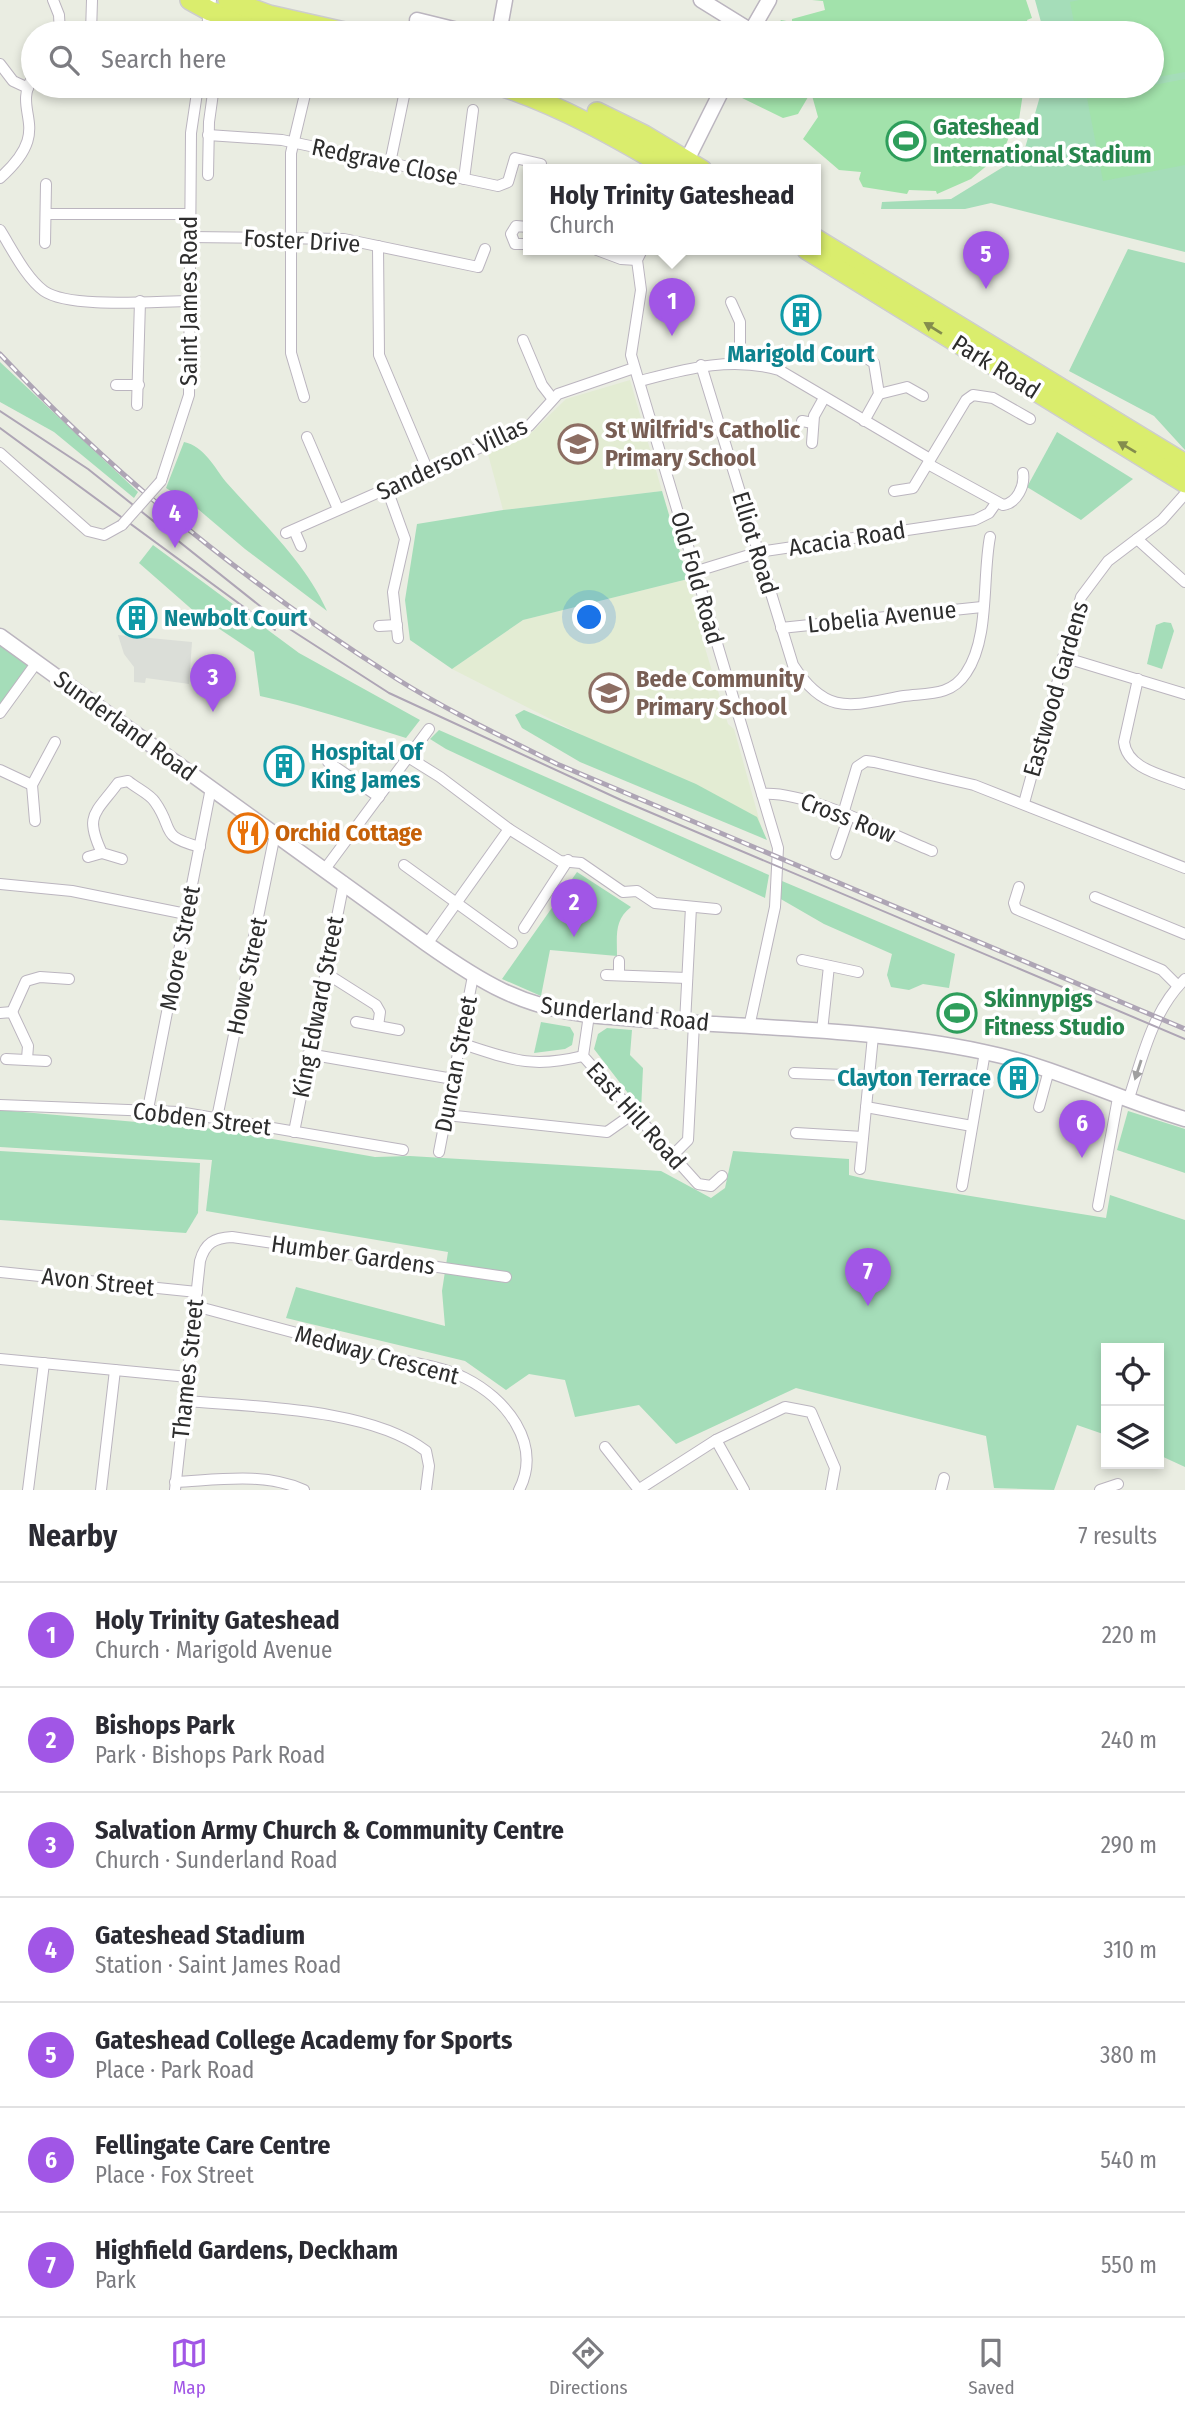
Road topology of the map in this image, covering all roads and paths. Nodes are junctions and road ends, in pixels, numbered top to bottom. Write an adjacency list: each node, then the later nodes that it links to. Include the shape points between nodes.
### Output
1 (53, 0): 10 (street)
2 (92, 0): 11 (street)
3 (190, 0): 8 (highway)
4 (229, 0): 13 (highway)
5 (505, 0): 15 (main road)
6 (701, 0): 16 (main road)
7 (769, 0): 17 (main road)
8 (210, 5): 12 (highway)
9 (416, 20): 14 (main road)
10 (59, 21)
11 (91, 21)
12 (264, 21)
13 (274, 21)
14 (420, 21)
15 (501, 21)
16 (734, 21)
17 (757, 21)
18 (0, 64): 19 (street)
19 (21, 84)
20 (29, 98): 37 (street, via 29,143)
21 (196, 98): 41 (street, Saint James Road)
22 (213, 98): 29 (street)
23 (304, 98): 30 (street)
24 (404, 98): 31 (street)
25 (537, 98): 33 (highway)
26 (565, 98): 34 (highway, via 644,135)
27 (718, 98): 35 (main road)
28 (473, 110): 38 (street)
29 (208, 135): 30 (street, Redgrave Close); 36 (street)
30 (294, 142): 31 (street, Redgrave Close); 45 (street)
31 (390, 163): 38 (street, Redgrave Close)
32 (541, 164): 38 (street, Redgrave Close, via 515,159 508,182 500,186)
33 (679, 164)
34 (681, 164)
35 (686, 164)
36 (208, 175)
37 (0, 178)
38 (464, 179)
39 (46, 184): 40 (street)
40 (46, 214): 41 (street); 47 (street)
41 (189, 214): 44 (street, Saint James Road)
42 (523, 225): 48 (street, via 511,234 515,244)
43 (0, 230): 54 (street, via 36,283 50,295 76,301)
44 (189, 237): 45 (street, Foster Drive); 55 (street, Saint James Road)
45 (291, 238): 49 (street, Foster Drive, via 344,239); 68 (street, via 291,353)
46 (821, 242): 59 (highway, Park Road)
47 (45, 243)
48 (523, 244)
49 (378, 246): 50 (street, Foster Drive, via 478,267); 81 (street, via 377,345)
50 (485, 249)
51 (610, 255): 52 (street, via 621,259)
52 (639, 255): 62 (street, Old Fold Road, via 641,290 630,347)
53 (816, 255): 59 (highway, Park Road, one-way to 53)
54 (140, 301): 55 (street); 65 (street)
55 (190, 301): 78 (street, Saint James Road, bridge, via 189,395 161,481 122,525 111,533 88,531)
56 (732, 302): 60 (street, via 740,322)
57 (523, 340): 69 (street)
58 (862, 355): 66 (street, via 874,363)
59 (993, 356): 80 (highway, Park Road); 83 (highway, Park Road, one-way to 59)
60 (740, 364): 61 (street); 70 (street, via 779,370)
61 (701, 365): 63 (street); 92 (street, Elliot Road)
62 (634, 368): 63 (street, Old Fold Road); 69 (street, Sanderson Villas)
63 (640, 381): 93 (street, Old Fold Road)
64 (116, 385): 65 (street)
65 (139, 385): 71 (street)
66 (879, 394): 67 (street, via 907,387); 74 (street)
67 (923, 396)
68 (304, 397)
69 (552, 398): 81 (street, Sanderson Villas, via 529,426)
70 (824, 398): 74 (street); 75 (street)
71 (137, 405)
72 (1030, 419): 79 (street, via 993,398 973,395)
73 (802, 421): 75 (street)
74 (864, 421): 79 (street)
75 (813, 423): 77 (street)
76 (307, 437): 88 (street)
77 (812, 443)
78 (0, 453)
79 (929, 461): 85 (street, via 913,488); 87 (street)
80 (1185, 464)
81 (428, 471): 84 (street, Sanderson Villas)
82 (1023, 473): 87 (street, Acacia Road, via 1024,483 1012,502)
83 (1185, 483)
84 (387, 489): 88 (street, Sanderson Villas); 96 (street, via 405,539 393,592)
85 (894, 491)
86 (1185, 494): 90 (street, Eastwood Gardens, via 1175,509)
87 (996, 503): 92 (street, Acacia Road, via 975,520)
88 (338, 509): 91 (street, Sanderson Villas, via 290,532)
89 (990, 537): 95 (street)
90 (1137, 539): 94 (street); 101 (street, Eastwood Gardens, via 1092,578 1073,617)
91 (301, 546)
92 (759, 552): 93 (street, Acacia Road); 98 (street, Elliot Road)
93 (694, 572): 114 (street, Old Fold Road)
94 (1185, 582)
95 (982, 607): 98 (street, Lobelia Avenue); 98 (street, Elliot Road, via 981,630 966,673 942,692 859,706 819,694 802,678)
96 (397, 625): 97 (street); 100 (street)
97 (379, 626)
98 (781, 628)
99 (0, 636): 102 (main road, Sunderland Road)
100 (398, 638)
101 (1063, 657): 103 (street); 116 (street, Eastwood Gardens)
102 (37, 662): 105 (street); 113 (main road, Sunderland Road)
103 (1138, 679): 104 (street); 111 (street, via 1125,750 1140,766)
104 (1185, 694)
105 (0, 713)
106 (429, 729): 108 (street)
107 (55, 742): 112 (street)
108 (408, 757): 115 (street); 119 (street)
109 (328, 762): 115 (street)
110 (0, 770): 112 (street)
111 (1185, 784)
112 (32, 785): 118 (street)
113 (211, 788): 120 (main road, Sunderland Road); 121 (street, Moore Street)
114 (762, 794): 117 (street, Cross Row, via 778,792); 160 (street, Old Fold Road, via 778,848 775,907)
115 (379, 797): 130 (street)
116 (1024, 803): 117 (street, via 974,785 866,761 857,767); 129 (street)
117 (846, 815): 122 (street, Cross Row); 124 (street)
118 (34, 821)
119 (509, 829): 127 (street, via 560,861); 135 (street)
120 (275, 834): 130 (main road, Sunderland Road); 182 (street, Howe Street)
121 (200, 847): 123 (street, via 176,841 155,801 128,782 118,783 92,819 91,830); 138 (street, Moore Street)
122 (932, 851)
123 (102, 853): 125 (street); 126 (street)
124 (836, 854)
125 (88, 857)
126 (122, 859)
127 (568, 860): 136 (street, via 581,863 623,892 637,891 655,903); 139 (street)
128 (404, 865): 135 (street)
129 (1185, 868)
130 (325, 869): 131 (main road, Sunderland Road)
131 (344, 883): 142 (main road, Sunderland Road); 146 (street, King Edward Street)
132 (0, 884): 138 (street, via 72,891)
133 (1020, 887): 153 (street, via 1016,909 1162,970)
134 (1095, 897): 140 (street)
135 (457, 902): 141 (street); 142 (street)
136 (691, 907): 137 (street); 151 (street)
137 (716, 909)
138 (186, 914): 179 (street, Moore Street)
139 (524, 928)
140 (1185, 934)
141 (512, 943)
142 (427, 944): 150 (main road, Sunderland Road)
143 (803, 960): 145 (street)
144 (619, 961): 149 (street)
145 (829, 966): 147 (street); 162 (street)
146 (324, 972): 159 (street, via 376,1005); 166 (street, King Edward Street)
147 (858, 972)
148 (606, 975): 149 (street)
149 (619, 975): 151 (street)
150 (473, 976): 156 (main road, Sunderland Road, via 527,1003); 164 (street, Duncan Street)
151 (687, 978): 158 (street)
152 (69, 979): 154 (street, via 26,981)
153 (1182, 983): 175 (street, one-way to 175, via 1169,996)
154 (12, 1012): 155 (street); 169 (street, via 28,1046)
155 (0, 1013)
156 (589, 1015): 158 (main road, Sunderland Road); 167 (street, East Hill Road)
157 (355, 1022): 159 (street)
158 (690, 1023): 160 (main road, Sunderland Road); 190 (street, via 688,1139)
159 (378, 1026): 161 (street)
160 (750, 1027): 162 (main road, Sunderland Road)
161 (399, 1030)
162 (821, 1031): 163 (main road, Sunderland Road)
163 (873, 1035): 165 (main road, Sunderland Road); 173 (street)
164 (460, 1043): 167 (street, via 515,1060 550,1064); 174 (street, Duncan Street)
165 (985, 1052): 171 (main road, Sunderland Road); 184 (street)
166 (308, 1054): 174 (street); 185 (street, King Edward Street)
167 (583, 1056): 180 (street, East Hill Road)
168 (6, 1059): 169 (street)
169 (27, 1059): 170 (street)
170 (46, 1061)
171 (1049, 1070): 175 (main road, Sunderland Road); 178 (street)
172 (794, 1073): 173 (street)
173 (869, 1076): 177 (street)
174 (453, 1079): 181 (street, Duncan Street)
175 (1123, 1100): 183 (main road, Sunderland Road); 194 (street)
176 (0, 1105): 179 (street, Cobden Street)
177 (866, 1107): 184 (street); 187 (street)
178 (1039, 1107)
179 (148, 1109): 182 (street, Cobden Street)
180 (634, 1114): 181 (street, via 607,1132); 190 (street, East Hill Road)
181 (446, 1115): 189 (street, Duncan Street)
182 (217, 1118): 185 (street, Cobden Street)
183 (1185, 1119)
184 (972, 1126): 193 (street)
185 (294, 1132): 188 (street, Cobden Street)
186 (796, 1133): 187 (street)
187 (863, 1137): 191 (street)
188 (403, 1150)
189 (439, 1152)
190 (671, 1157): 192 (street, East Hill Road, via 705,1187)
191 (860, 1169)
192 (722, 1176)
193 (962, 1186)
194 (1098, 1206)
195 (204, 1248): 197 (street, Humber Gardens, via 217,1238 232,1237); 198 (street, Thames Street)
196 (0, 1272): 198 (street, Avon Street)
197 (506, 1277)
198 (197, 1292): 199 (street, Thames Street)
199 (195, 1306): 203 (street, Thames Street); 214 (street, Medway Crescent, via 463,1377 506,1408 521,1428 523,1481)
200 (0, 1359): 201 (street)
201 (44, 1363): 202 (street); 210 (street)
202 (116, 1370): 203 (street); 211 (street)
203 (188, 1377): 204 (street, Thames Street)
204 (186, 1401): 209 (street, Thames Street); 213 (street, via 324,1415 410,1439 426,1451)
205 (716, 1440): 215 (street); 216 (street); 217 (street, via 785,1407 811,1412 835,1468)
206 (605, 1447): 215 (street)
207 (944, 1478): 218 (street)
208 (1118, 1484): 219 (street)
209 (175, 1486): 212 (street, via 259,1479)
210 (28, 1490)
211 (102, 1490)
212 (304, 1490)
213 (426, 1490)
214 (519, 1490)
215 (638, 1490)
216 (744, 1490)
217 (831, 1490)
218 (941, 1490)
219 (1100, 1490)

